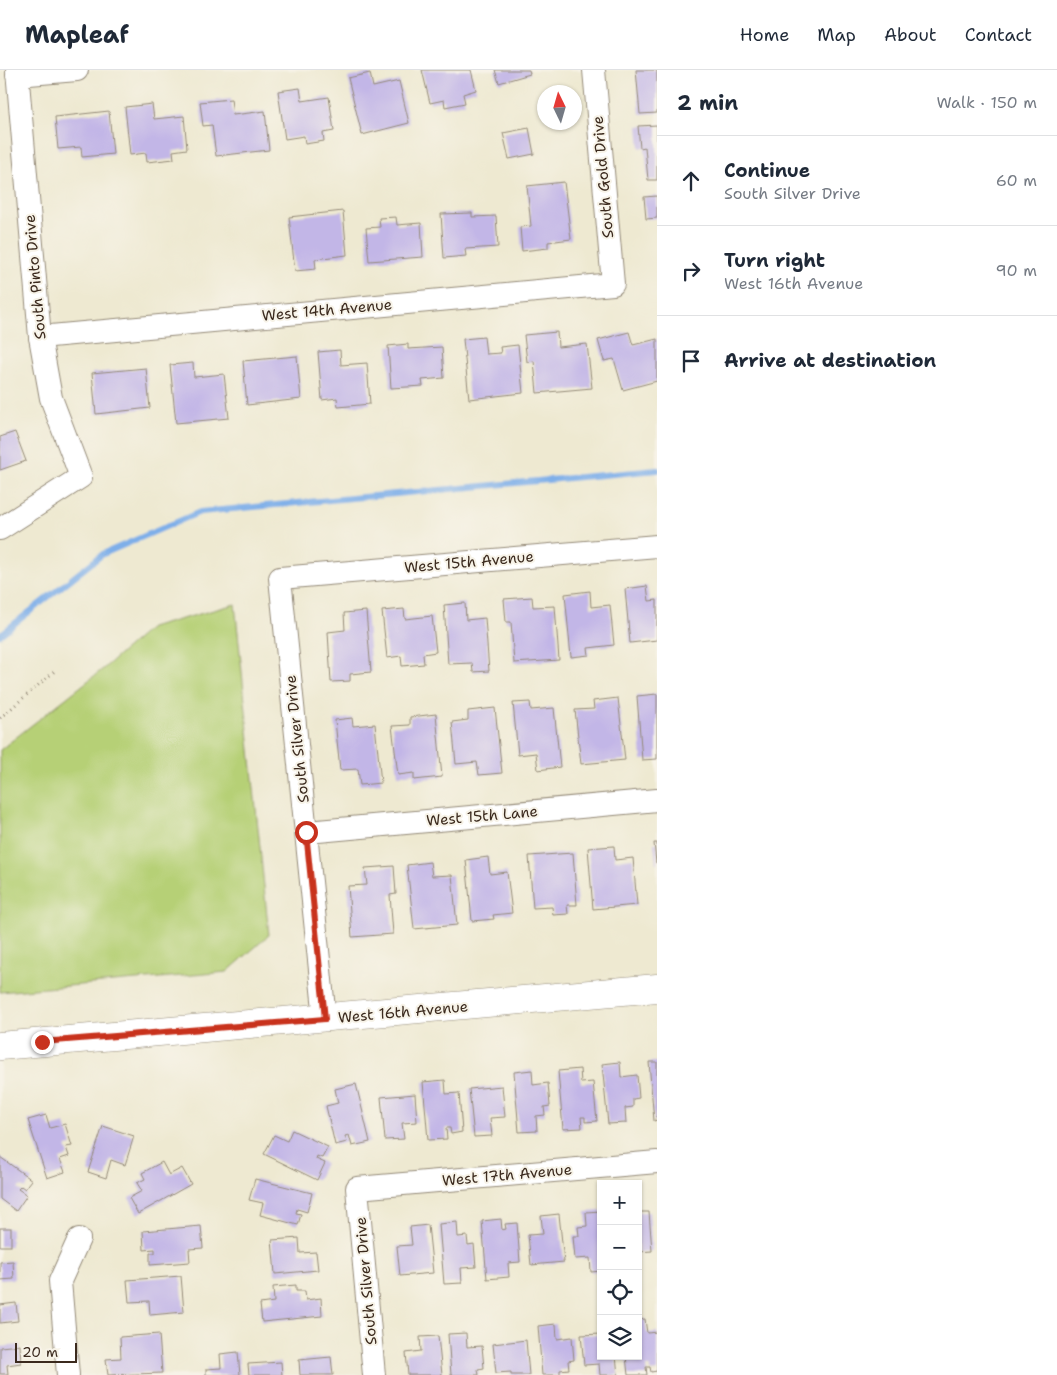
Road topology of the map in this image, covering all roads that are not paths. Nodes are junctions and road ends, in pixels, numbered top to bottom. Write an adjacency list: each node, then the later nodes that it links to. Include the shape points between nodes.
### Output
1 (77, 70): 3 (street)
2 (594, 70): 4 (street, South Gold Drive)
3 (17, 73): 5 (street, South Pinto Drive)
4 (613, 284): 5 (street, West 14th Avenue)
5 (40, 336): 6 (street, South Pinto Drive, via 51,398 81,477)
6 (0, 528)
7 (657, 546): 8 (street, West 15th Avenue)
8 (280, 578): 10 (street, South Silver Drive)
9 (657, 800): 10 (street, West 15th Lane)
10 (306, 832): 12 (street, South Silver Drive)
11 (657, 988): 12 (street, West 16th Avenue)
12 (325, 1019): 13 (street, West 16th Avenue)
13 (0, 1046)
14 (657, 1162): 15 (street, West 17th Avenue)
15 (357, 1188): 18 (street, South Silver Drive)
16 (78, 1239): 17 (street, via 60,1281)
17 (68, 1375)
18 (374, 1375)

